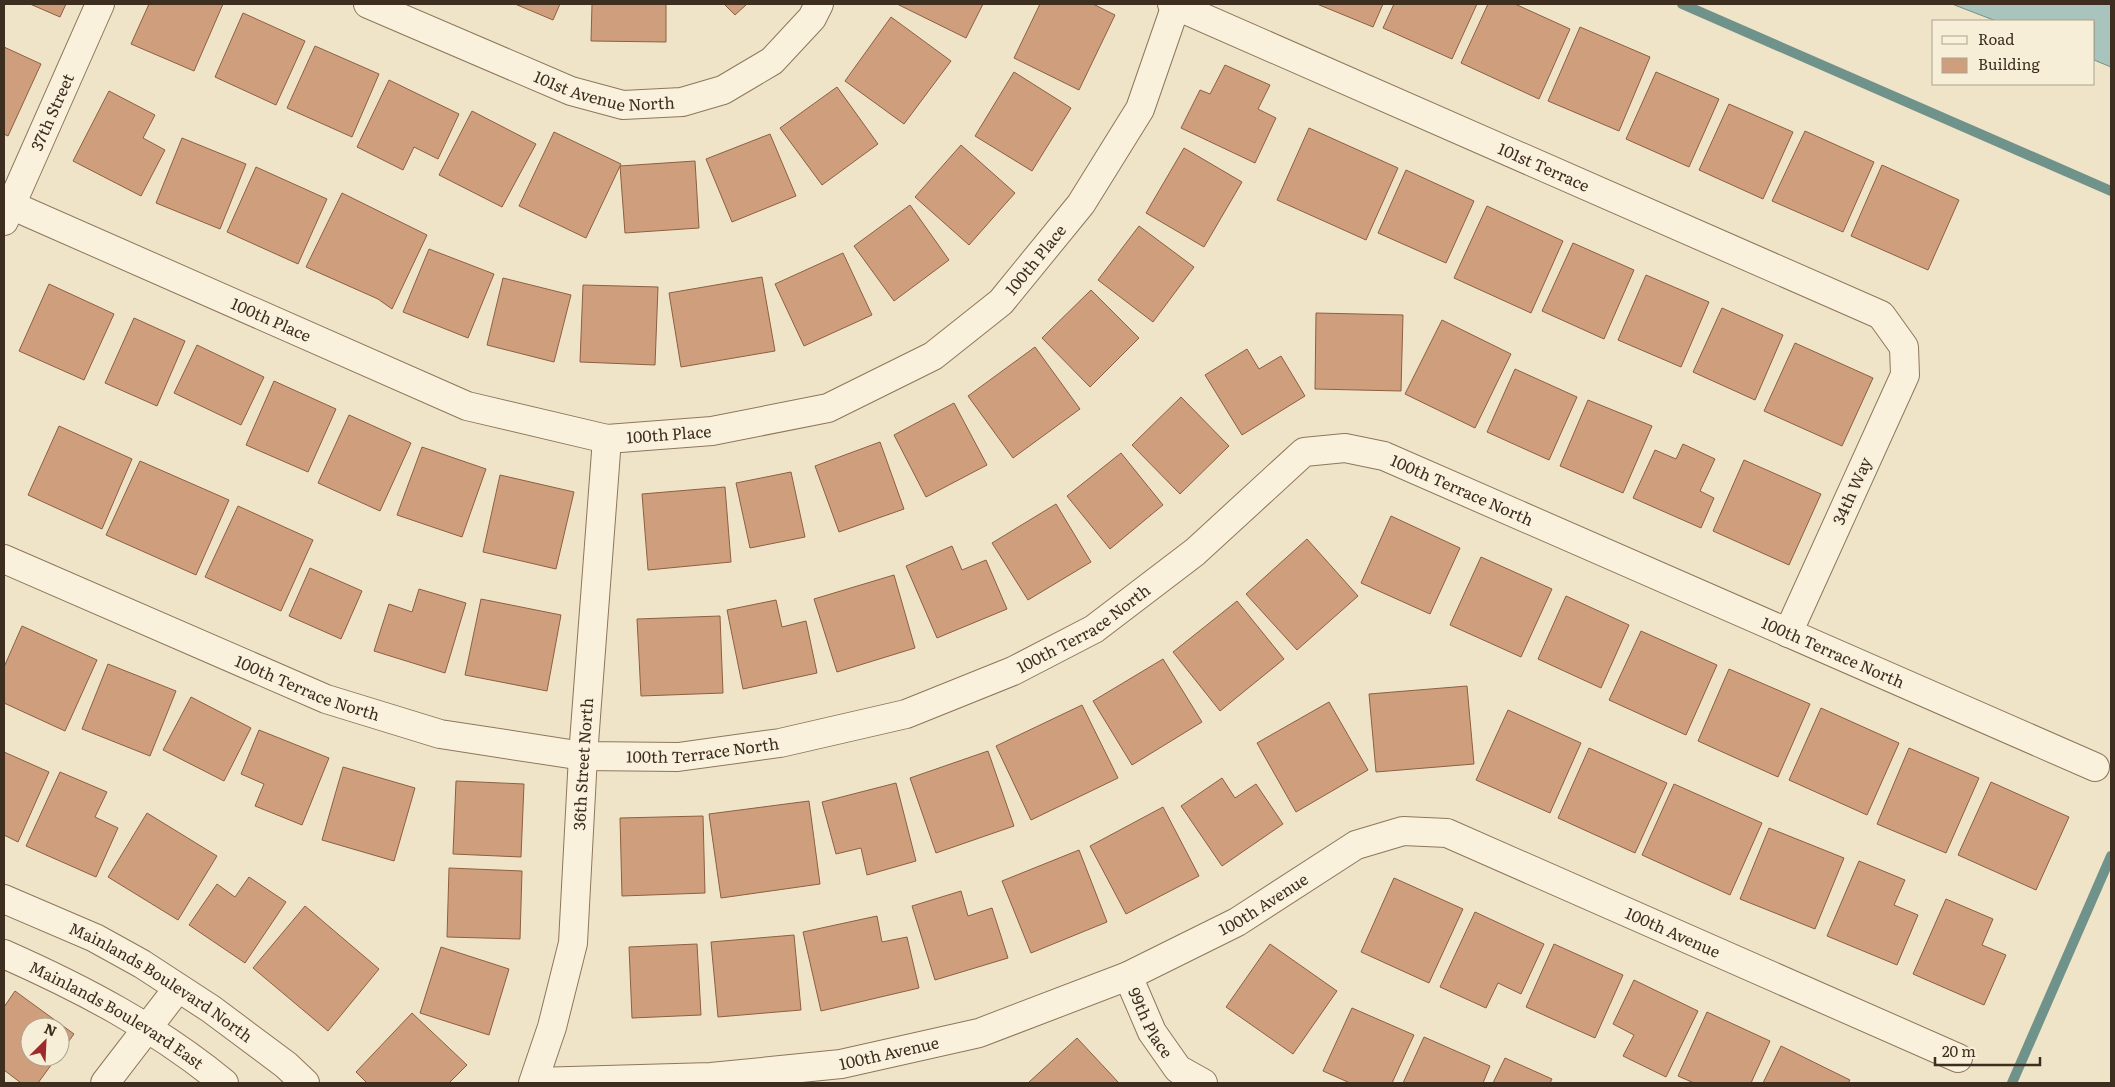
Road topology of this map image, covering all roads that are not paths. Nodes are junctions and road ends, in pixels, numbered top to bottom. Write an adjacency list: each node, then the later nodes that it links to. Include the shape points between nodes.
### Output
1 (100, 4): 5 (street, 37th Street)
2 (368, 4): 3 (street, 101st Avenue North, via 571,91 623,105 682,102 723,90 772,62 812,18)
3 (819, 4)
4 (1174, 5): 6 (street, 101st Terrace, via 1880,315); 7 (street, 100th Place, via 1140,109 1081,204 1001,302 932,356 828,408 712,430)
5 (6, 209): 7 (street, 100th Place, via 467,406)
6 (1904, 347): 9 (street, 34th Way, via 1904,375)
7 (607, 438): 10 (street, 36th Street North)
8 (4, 558): 10 (street, 100th Terrace North, via 326,699 440,734)
9 (1788, 632): 10 (street, 100th Terrace North, via 1384,456 1345,448 1304,452 1195,552 1094,629 1013,671 906,714 780,743 678,756); 11 (street, 100th Terrace North)
10 (583, 756): 18 (street, 36th Street North, via 573,943)
11 (2095, 767)
12 (4, 899): 15 (street, Mainlands Boulevard North, via 95,938)
13 (4, 954): 16 (street, Mainlands Boulevard East, via 67,982)
14 (1128, 976): 17 (street, 100th Avenue, via 1237,922 1356,845 1403,831 1448,833); 18 (street, 100th Avenue, via 979,1033 841,1064 711,1077); 22 (street, 99th Place, via 1152,1032 1178,1069)
15 (178, 988): 16 (street); 21 (street, Mainlands Boulevard North, via 211,1009)
16 (147, 1027): 19 (street); 20 (street, Mainlands Boulevard East)
17 (1958, 1058)
18 (534, 1082)
19 (105, 1083)
20 (224, 1083)
21 (305, 1083)
22 (1204, 1083)

